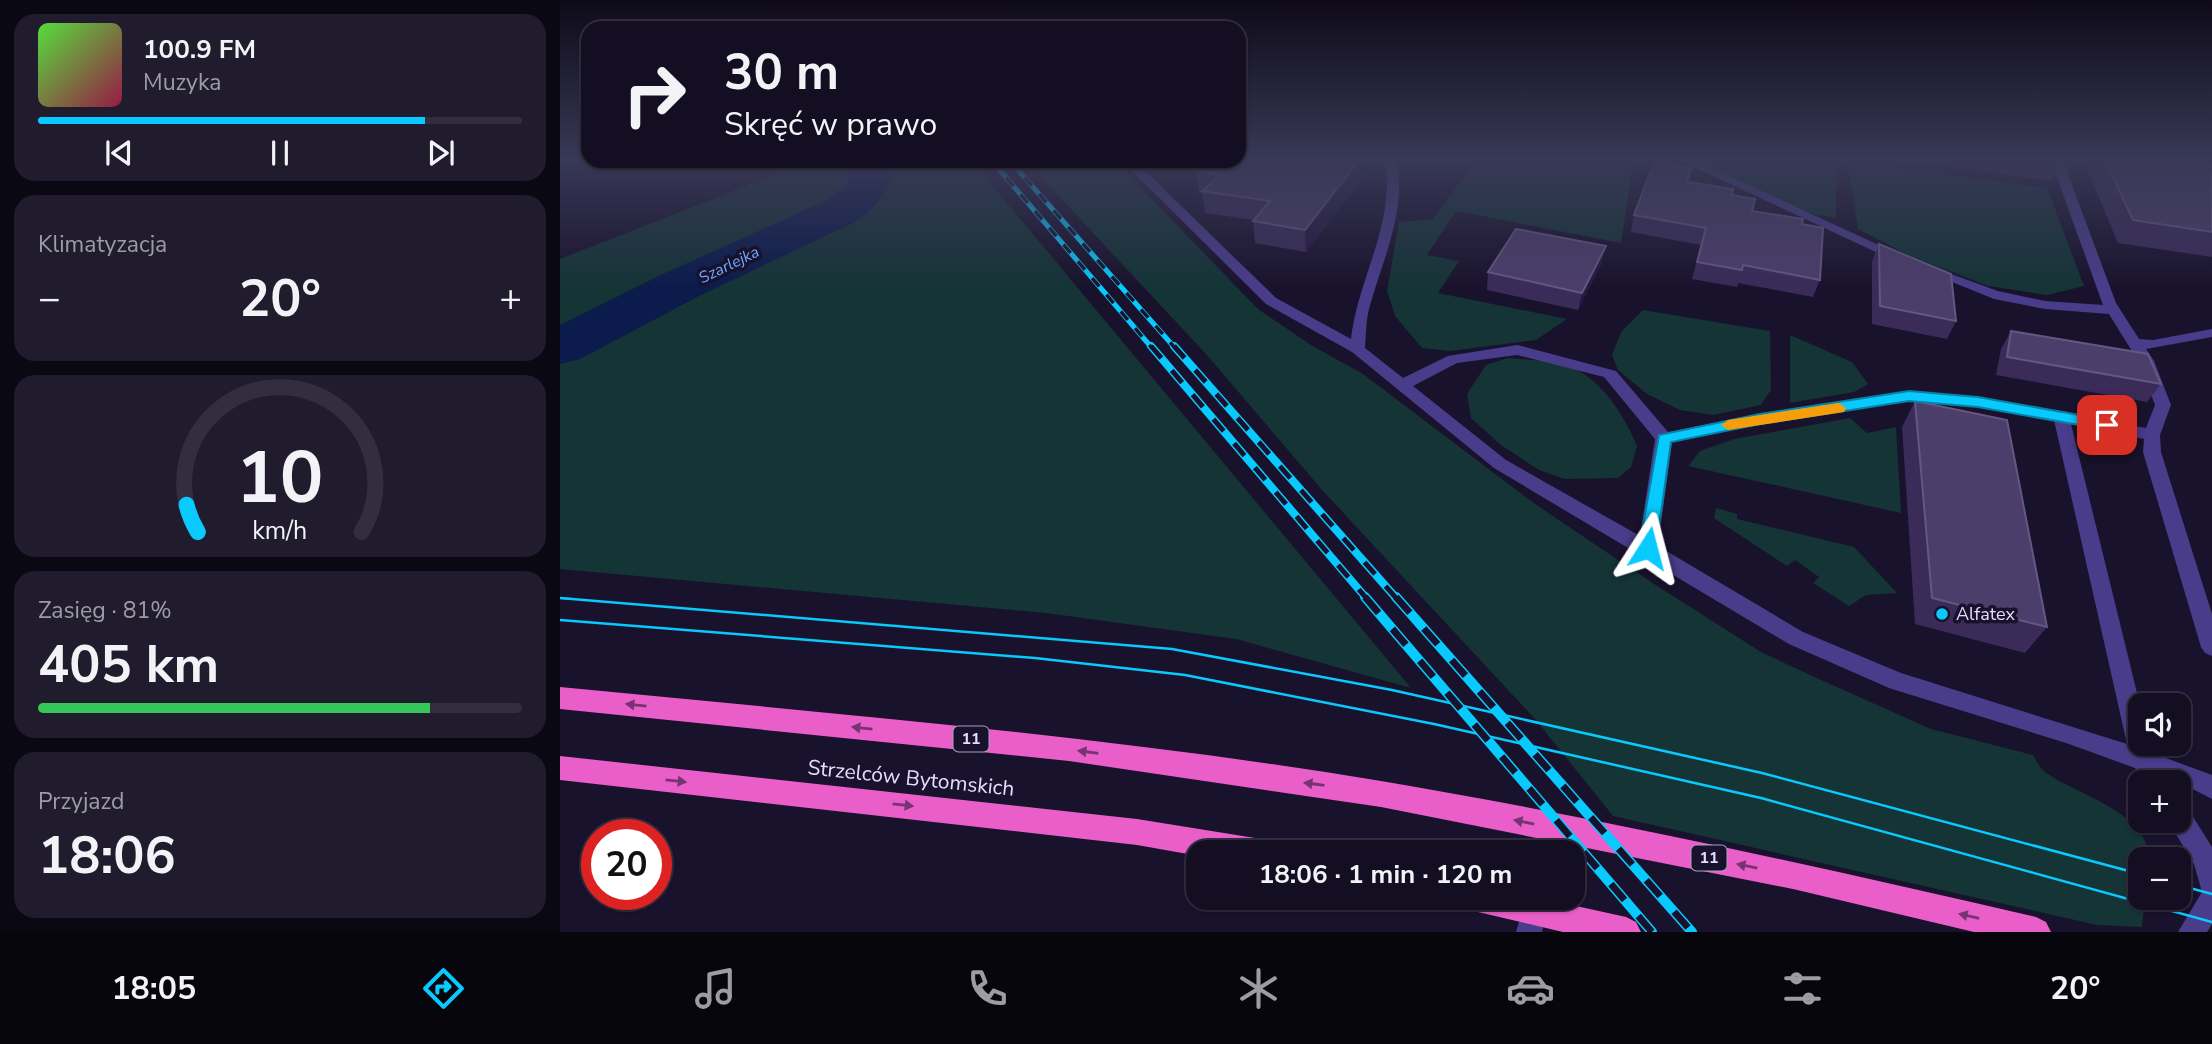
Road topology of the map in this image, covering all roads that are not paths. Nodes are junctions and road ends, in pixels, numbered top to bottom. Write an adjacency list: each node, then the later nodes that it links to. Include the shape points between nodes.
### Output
1 (1171, 201): 8 (lane, via 1271,301)
2 (1391, 201): 8 (lane, via 1378,265 1361,311)
3 (1775, 201): 5 (lane, via 1994,295 2045,305)
4 (2072, 201): 5 (lane)
5 (2115, 310): 7 (lane)
6 (2212, 332): 7 (lane, via 2153,345)
7 (2135, 343): 11 (lane, via 2163,405)
8 (1357, 349): 9 (lane)
9 (1402, 385): 12 (lane, via 1453,359 1517,349 1610,374); 13 (lane, via 1500,464)
10 (2061, 416): 11 (lane); 12 (lane, via 1909,396); 16 (lane)
11 (2152, 435): 14 (lane, via 2154,459)
12 (1664, 438): 13 (lane)
13 (1648, 548): 16 (lane, via 1797,638 1897,681)
14 (2212, 647)
15 (560, 698): 27 (highway, 11, one-way to 15, via 1793,875 1381,794 1069,749)
16 (2142, 759): 18 (lane); 19 (lane)
17 (560, 768): 21 (highway, Strzelców Bytomskich, one-way to 21)
18 (2149, 770)
19 (2212, 788)
20 (2189, 833): 22 (lane, via 2205,859)
21 (1186, 840)
22 (2212, 884)
23 (2212, 900): 28 (lane)
24 (1504, 910): 25 (highway)
25 (1531, 922): 26 (highway)
26 (1626, 932)
27 (2036, 932)
28 (2191, 932)

